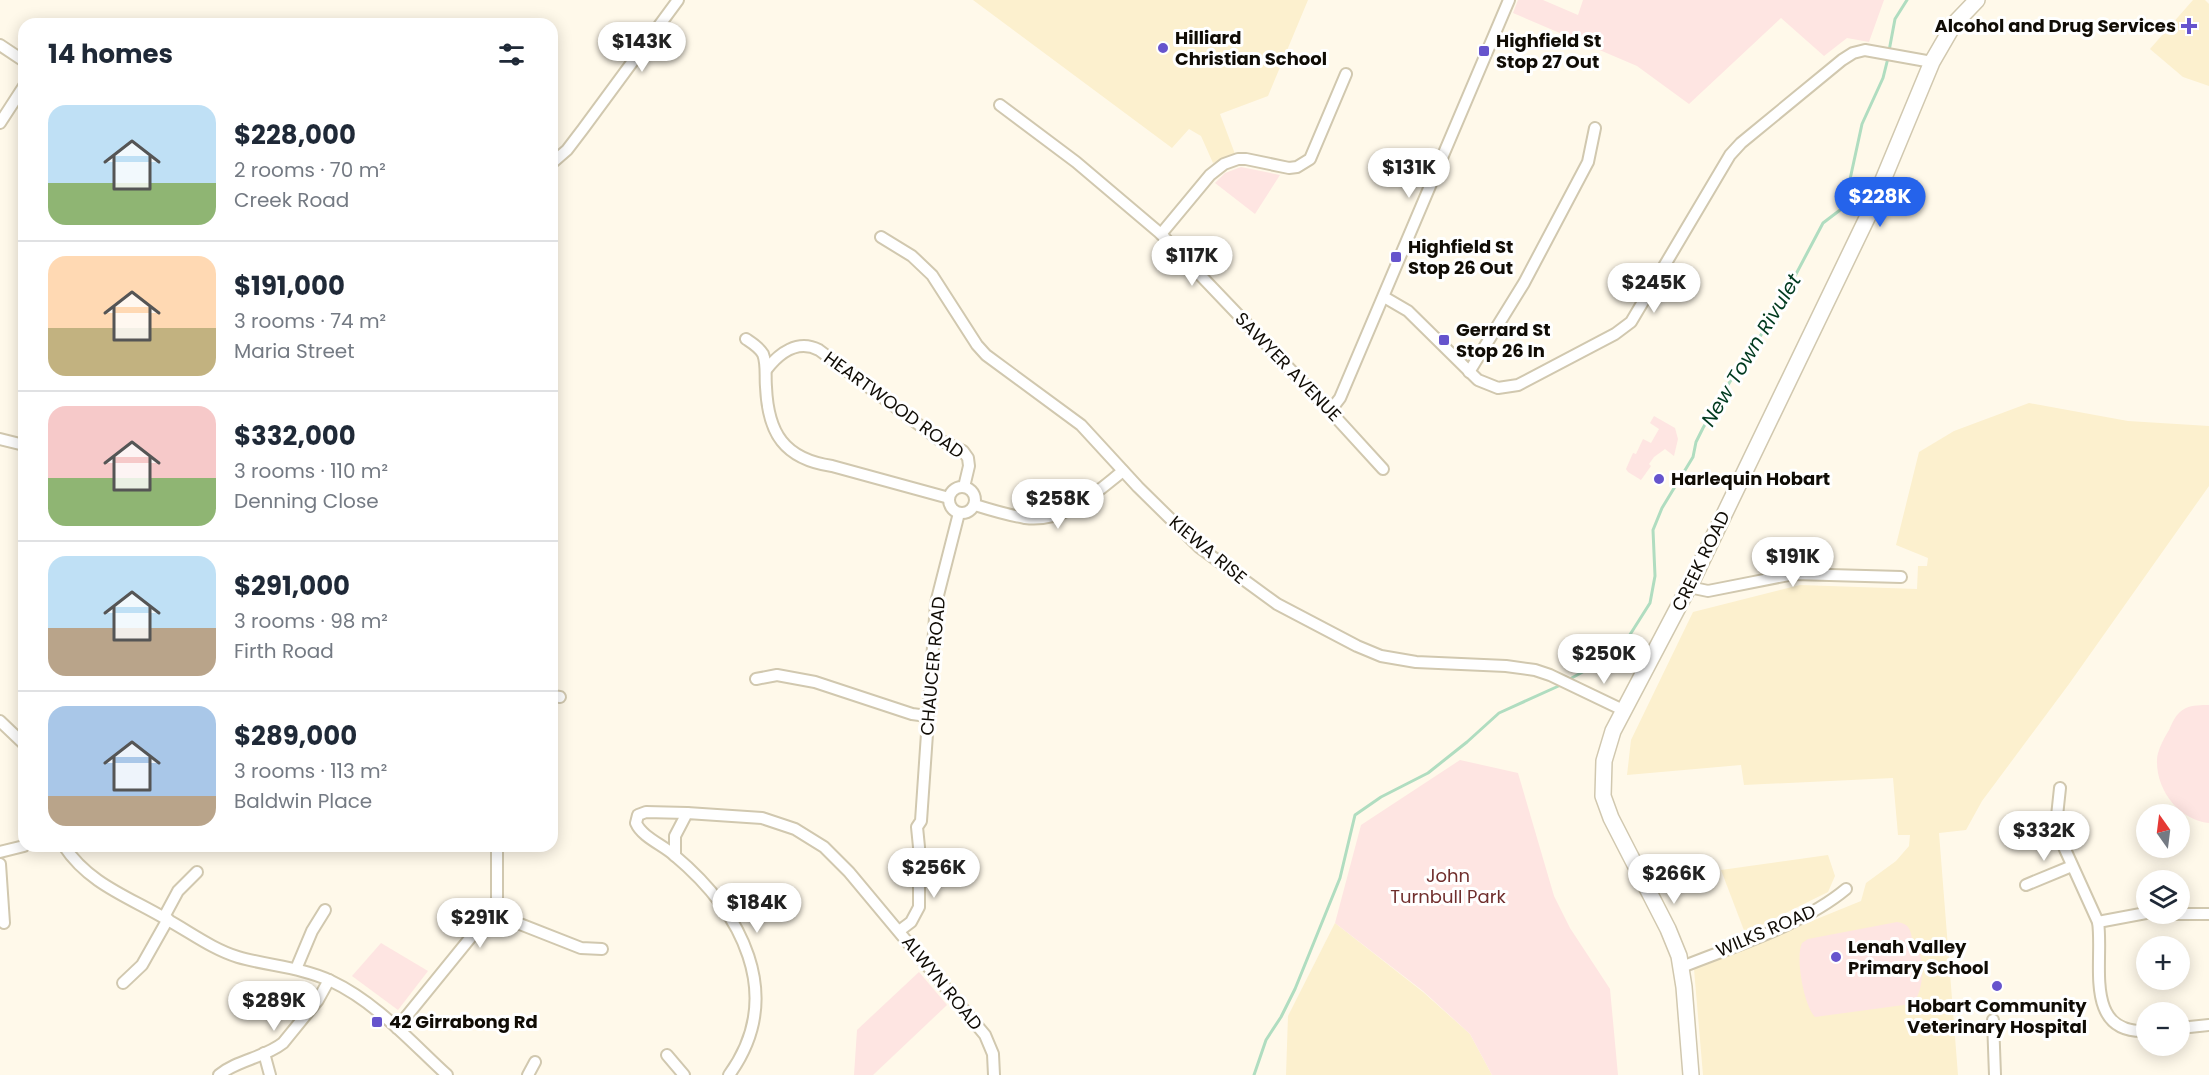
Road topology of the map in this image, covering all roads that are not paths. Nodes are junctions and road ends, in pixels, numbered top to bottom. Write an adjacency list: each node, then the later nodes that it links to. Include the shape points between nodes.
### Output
1 (678, 0): 12 (street)
2 (1509, 0): 15 (street)
3 (1977, 0): 6 (street, CREEK ROAD, via 1954,24)
4 (0, 45): 5 (street)
5 (18, 57)
6 (1932, 62): 18 (street, via 1871,50 1842,60 1730,155 1637,316 1625,328 1511,387 1485,384); 29 (street, CREEK ROAD, via 1868,216)
7 (1346, 74): 13 (street, via 1310,159 1289,168 1246,159 1224,164 1210,175)
8 (18, 95): 10 (street)
9 (1000, 105): 13 (street, SAWYER AVENUE, via 1076,162)
10 (0, 123)
11 (1595, 128): 18 (street, via 1588,162 1524,283)
12 (558, 158)
13 (1161, 234): 19 (street, SAWYER AVENUE)
14 (882, 237): 23 (street, KIEWA RISE, via 912,256 940,283 986,355 1075,420)
15 (1384, 297): 18 (street, via 1408,311); 19 (street, via 1340,398)
16 (746, 339): 17 (street, via 763,355)
17 (766, 370): 24 (street, HEARTWOOD ROAD, via 774,359 793,347 819,350 938,439 963,451 969,466); 25 (street, via 769,418 776,435 800,458)
18 (1469, 372)
19 (1330, 411): 22 (street, SAWYER AVENUE)
20 (0, 439): 21 (street)
21 (18, 444)
22 (1383, 469)
23 (1123, 471): 26 (street, via 1075,507 1051,517 1025,518); 31 (street, KIEWA RISE, via 1214,559 1277,604 1367,651 1416,663 1535,670)
24 (964, 487): 25 (street, via 956,489); 26 (street, via 975,495)
25 (949, 498): 27 (street)
26 (975, 505): 27 (street)
27 (959, 513): 32 (street, CHAUCER ROAD, via 936,603)
28 (1901, 577): 29 (street, via 1794,574 1708,591)
29 (1689, 587): 31 (street, CREEK ROAD)
30 (756, 679): 32 (street, via 777,675 815,682)
31 (1623, 710): 57 (street, CREEK ROAD, via 1605,753 1603,796 1668,929)
32 (927, 716): 55 (street, CHAUCER ROAD, via 921,821 917,827 919,907 911,922)
33 (0, 722): 34 (street)
34 (18, 738)
35 (2060, 788): 43 (street, via 2057,826)
36 (687, 813): 41 (street, via 675,836); 41 (street, ALWYN ROAD, via 646,812 636,819 641,830); 55 (street, ALWYN ROAD, via 762,818 795,829 838,860)
37 (18, 848): 38 (street)
38 (0, 852)
39 (68, 852): 52 (street, via 92,877)
40 (497, 852): 48 (street, via 498,896)
41 (675, 856): 74 (street, via 736,926 754,973 756,1003 752,1029 741,1058)
42 (0, 864): 54 (street)
43 (2072, 866): 45 (street); 53 (street)
44 (197, 872): 52 (street, via 178,891)
45 (2026, 885)
46 (1846, 889): 57 (street, WILKS ROAD, via 1827,904)
47 (325, 910): 58 (street)
48 (492, 913): 56 (street, via 581,948); 64 (street)
49 (2190, 914): 50 (street)
50 (2209, 914)
51 (2136, 915): 53 (street)
52 (166, 918): 58 (street, via 219,950); 60 (street, via 142,965)
53 (2097, 922): 65 (street, via 2102,1002 2122,1027)
54 (4, 923)
55 (899, 931): 75 (street, ALWYN ROAD, via 985,1035 993,1054)
56 (602, 949)
57 (1682, 967): 76 (street, CREEK ROAD)
58 (296, 969): 59 (street)
59 (328, 980): 64 (street, via 362,1000); 66 (street, via 291,1035)
60 (123, 983)
61 (1993, 1020): 77 (street)
62 (2209, 1025): 63 (street)
63 (2190, 1027)
64 (396, 1028): 71 (street)
65 (2136, 1030)
66 (264, 1053): 69 (street); 70 (street)
67 (667, 1055): 73 (street)
68 (535, 1062): 72 (street)
69 (219, 1075)
70 (270, 1075)
71 (447, 1075)
72 (528, 1075)
73 (684, 1075)
74 (729, 1075)
75 (994, 1075)
76 (1691, 1075)
77 (1995, 1075)

